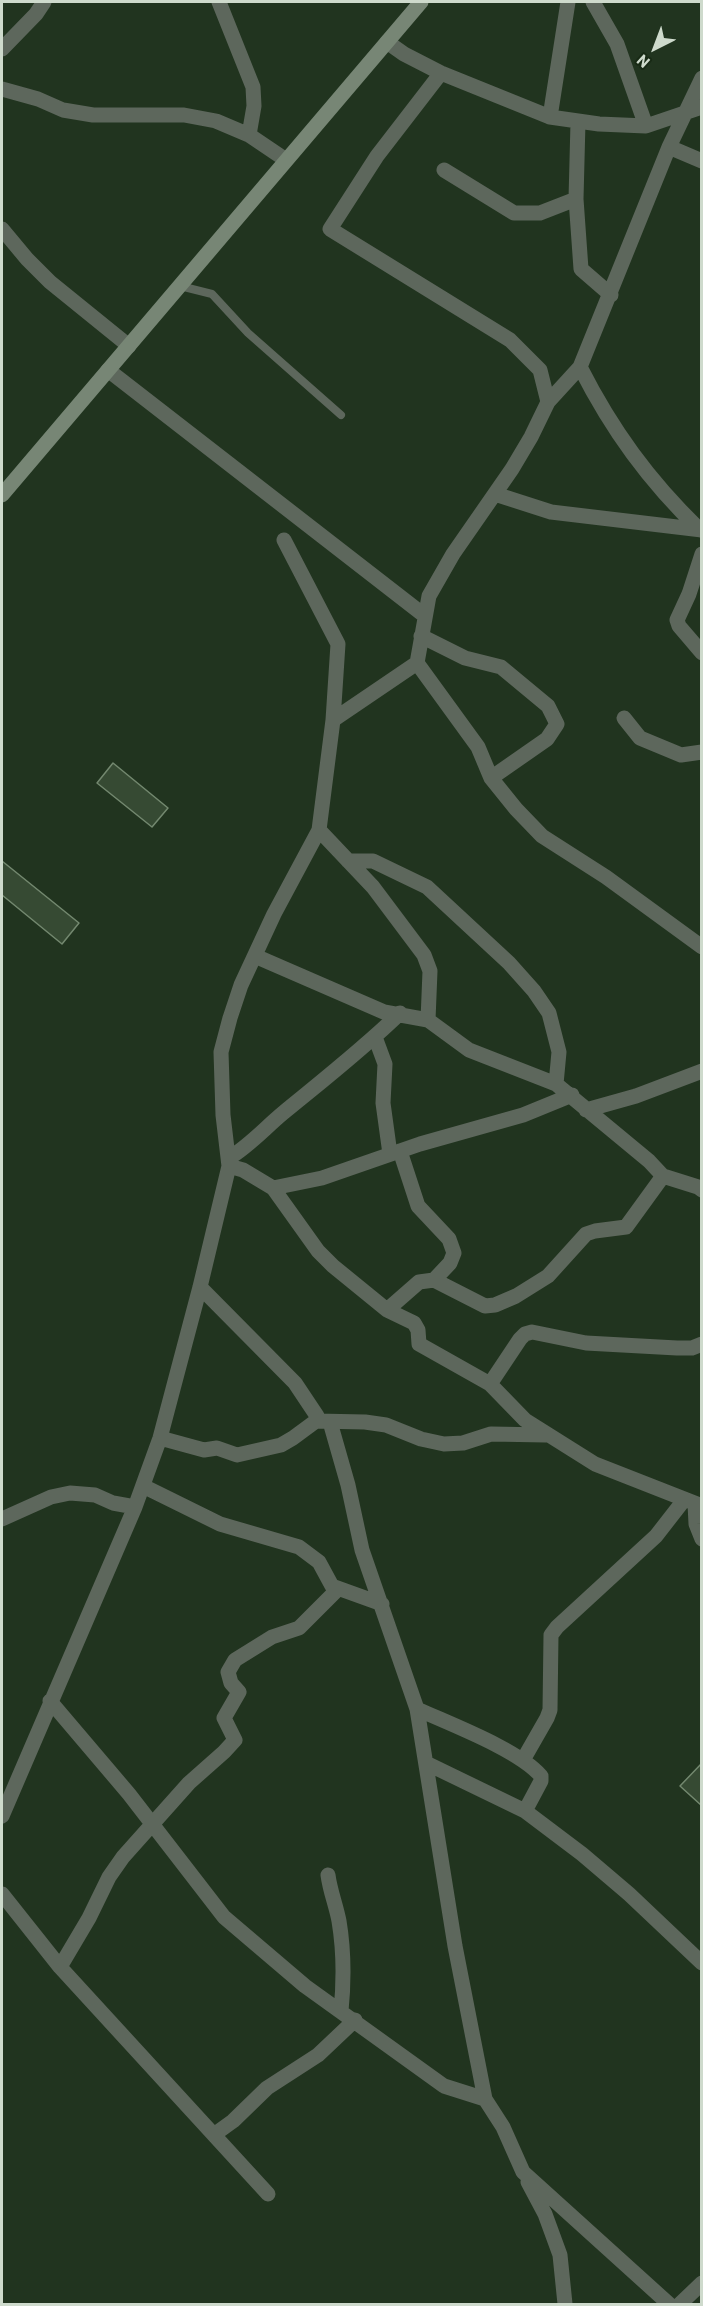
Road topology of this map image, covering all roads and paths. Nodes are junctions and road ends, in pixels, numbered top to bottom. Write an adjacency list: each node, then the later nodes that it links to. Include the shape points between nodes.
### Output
1 (44, 2): 7 (street)
2 (219, 2): 16 (street, via 253,87)
3 (421, 2): 6 (street)
4 (568, 2): 13 (street)
5 (594, 2): 15 (street, via 617,44)
6 (387, 42): 8 (street); 18 (street)
7 (2, 49)
8 (441, 74): 13 (street); 28 (street, via 377,156 330,229 510,340 540,370)
9 (702, 78): 12 (street)
10 (2, 89): 16 (street, via 63,110 93,115 184,115 216,121)
11 (702, 107): 12 (street)
12 (684, 112): 15 (street); 17 (street)
13 (550, 117): 14 (street)
14 (578, 122): 15 (street); 21 (street)
15 (646, 126)
16 (249, 135): 18 (street)
17 (669, 147): 19 (street); 24 (street)
18 (286, 160): 23 (street)
19 (702, 161)
20 (444, 170): 21 (street, via 514,213 540,213)
21 (576, 199): 24 (street, via 581,268)
22 (2, 229): 25 (street, via 50,282)
23 (180, 286): 25 (street); 29 (lane, via 212,294 248,333)
24 (611, 295): 26 (street)
25 (129, 346): 27 (street)
26 (580, 367): 28 (street); 32 (street, via 602,411 633,454 661,490)
27 (108, 370): 30 (street); 35 (street)
28 (548, 402): 31 (street)
29 (341, 415)
30 (4, 490)
31 (495, 494): 32 (street, via 551,512); 35 (street, via 453,554 429,596)
32 (701, 530)
33 (284, 540): 40 (street, via 338,644)
34 (702, 554): 37 (street, via 677,620)
35 (425, 616): 36 (street)
36 (421, 636): 38 (street); 42 (street, via 465,658 501,668 548,706 557,724 547,739)
37 (702, 652)
38 (417, 663): 40 (street); 42 (street, via 478,747)
39 (624, 718): 41 (street, via 640,738 665,750 681,754)
40 (333, 720): 43 (street)
41 (702, 752)
42 (491, 778): 45 (street, via 543,836)
43 (319, 830): 44 (street); 46 (street)
44 (348, 861): 48 (street, via 373,887 424,955 430,971); 51 (street, via 373,861 427,887 509,963 549,1013 559,1052)
45 (702, 948)
46 (255, 956): 47 (street, via 384,1012); 55 (street, via 221,1052)
47 (400, 1013): 48 (street); 49 (street)
48 (428, 1020): 51 (street, via 469,1050)
49 (375, 1037): 54 (street, via 385,1064 383,1103); 55 (street)
50 (702, 1071): 53 (street)
51 (556, 1083): 52 (street)
52 (572, 1095): 53 (street); 54 (street)
53 (586, 1110): 56 (street)
54 (395, 1153): 57 (street, via 315,1180); 59 (street, via 418,1206 444,1233 454,1253)
55 (229, 1162): 57 (street); 60 (street)
56 (663, 1176): 58 (street); 59 (street, via 626,1227 586,1234 548,1276 507,1300 485,1306)
57 (273, 1188): 61 (street, via 318,1251)
58 (702, 1190)
59 (435, 1280): 61 (street, via 419,1282)
60 (200, 1287): 64 (street, via 295,1383); 66 (street)
61 (387, 1310): 63 (street, via 414,1323 419,1344)
62 (702, 1344): 63 (street, via 677,1348 586,1343 532,1332 520,1340)
63 (490, 1384): 65 (street, via 525,1420)
64 (323, 1422): 65 (street, via 386,1425 444,1444 491,1434); 66 (street, via 281,1445 237,1455); 73 (street, via 348,1485 362,1550)
65 (552, 1435): 68 (street, via 595,1464)
66 (160, 1438): 67 (street)
67 (143, 1486): 69 (street); 72 (street, via 220,1524 299,1547 319,1562 332,1586)
68 (694, 1503): 71 (street); 76 (street, via 551,1635 550,1710)
69 (135, 1508): 70 (street, via 95,1495 70,1493 51,1497); 74 (street)
70 (2, 1519)
71 (702, 1539)
72 (338, 1589): 73 (street); 80 (street, via 299,1628 272,1637 235,1660 228,1672 239,1692 224,1718 235,1740)
73 (382, 1604): 75 (street)
74 (50, 1701): 79 (street); 80 (street)
75 (417, 1709): 76 (street); 77 (street)
76 (523, 1761): 78 (street, via 541,1776)
77 (428, 1764): 78 (street); 87 (street, via 455,1946)
78 (525, 1811): 83 (street, via 629,1894)
79 (2, 1816)
80 (152, 1823): 84 (street, via 109,1876); 85 (street, via 224,1917)
81 (328, 1875): 85 (street, via 343,1959)
82 (2, 1894): 84 (street)
83 (702, 1964)
84 (60, 1967): 88 (street)
85 (341, 2011): 86 (street)
86 (355, 2020): 87 (street, via 444,2085); 88 (street, via 318,2055 267,2088)
87 (485, 2100): 89 (street, via 503,2127)
88 (215, 2134): 90 (street)
89 (523, 2172): 92 (street, via 546,2214 560,2255); 93 (street)
90 (268, 2194)
91 (702, 2283): 94 (street)
92 (565, 2304)
93 (669, 2304)
94 (680, 2304)

